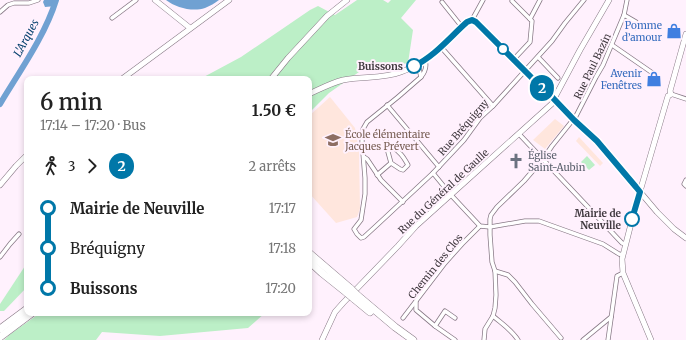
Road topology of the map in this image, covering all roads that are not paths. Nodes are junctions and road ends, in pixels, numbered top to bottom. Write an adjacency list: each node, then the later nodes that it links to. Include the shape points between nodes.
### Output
1 (38, 0): 13 (street, via 14,3)
2 (136, 0): 15 (street)
3 (155, 0): 19 (street)
4 (229, 0): 19 (street)
5 (347, 0): 31 (street, via 322,22)
6 (483, 0): 17 (street)
7 (540, 0): 16 (street)
8 (584, 0): 24 (street, Rue Bréquigny)
9 (609, 0): 36 (street, Rue du Général de Gaulle)
10 (627, 0): 14 (street, Rue Paul Bazin)
11 (512, 1): 16 (street)
12 (442, 2): 18 (street)
13 (0, 12)
14 (624, 16): 20 (street, via 636,22); 22 (street, Rue Paul Bazin)
15 (112, 18)
16 (530, 19): 25 (street, via 530,42)
17 (472, 20): 18 (street); 25 (street)
18 (462, 26): 23 (street)
19 (190, 28): 30 (street)
20 (635, 28)
21 (686, 34): 35 (street)
22 (612, 45): 29 (street); 40 (street, Rue Paul Bazin)
23 (441, 47): 26 (street); 39 (street)
24 (538, 57): 28 (street, Rue Bréquigny); 33 (street)
25 (514, 59): 28 (street)
26 (425, 60): 27 (street); 32 (street, via 424,73)
27 (416, 65): 32 (street); 34 (street, via 389,76 344,80)
28 (525, 71): 36 (street); 39 (street, Rue Bréquigny)
29 (654, 74)
30 (126, 76)
31 (273, 76)
32 (421, 77): 38 (street)
33 (558, 78)
34 (312, 93)
35 (670, 93): 37 (street); 52 (street)
36 (554, 99): 40 (street); 41 (street, Rue du Général de Gaulle)
37 (686, 99)
38 (387, 105): 44 (street, via 367,122 363,129); 48 (street)
39 (493, 106): 48 (street, Rue Bréquigny)
40 (574, 120): 46 (street, Rue Paul Bazin); 52 (street, via 597,141)
41 (519, 134): 46 (street); 53 (street, Rue du Général de Gaulle)
42 (385, 139): 43 (street)
43 (390, 147): 47 (street, via 388,152); 47 (street, via 402,155 408,165 403,170)
44 (364, 157): 50 (street); 54 (street, Rue Bréquigny, via 365,194 361,220 354,229 357,234 361,238 364,236)
45 (24, 158): 51 (street)
46 (543, 159): 56 (street, Rue Paul Bazin, via 497,207 491,215); 59 (street)
47 (391, 163): 50 (street)
48 (439, 167): 49 (street, Rue Bréquigny)
49 (433, 173): 53 (street); 54 (street, Rue Bréquigny)
50 (377, 175): 54 (street)
51 (0, 185)
52 (640, 192): 58 (street, via 656,212); 59 (street)
53 (450, 195): 55 (street); 79 (street, Rue du Général de Gaulle, via 416,226 335,312)
54 (403, 202)
55 (480, 226): 56 (street); 68 (street, Chemin des Clos, via 445,263)
56 (490, 227): 60 (street, via 539,221 603,244); 64 (street)
57 (19, 234): 62 (street)
58 (686, 238)
59 (625, 244): 60 (street)
60 (623, 255): 65 (street)
61 (312, 256): 66 (highway)
62 (0, 257)
63 (312, 264): 66 (highway)
64 (495, 271): 71 (street, via 496,295); 78 (street, via 508,275 515,282)
65 (623, 273): 72 (street, via 617,276); 87 (street)
66 (349, 291): 67 (highway, bridge)
67 (355, 296): 80 (highway); 81 (highway)
68 (416, 302): 73 (street, Chemin des Clos); 75 (street, via 416,310)
69 (24, 311): 76 (highway)
70 (28, 316): 77 (highway)
71 (492, 316): 83 (street, via 485,329); 84 (street)
72 (611, 317): 85 (street); 86 (street)
73 (403, 318)
74 (455, 318): 75 (street, via 445,311)
75 (435, 326): 82 (street)
76 (0, 329)
77 (0, 337)
78 (561, 338)
79 (322, 340)
80 (405, 340)
81 (413, 340)
82 (455, 340)
83 (484, 340)
84 (518, 340)
85 (583, 340)
86 (608, 340)
87 (651, 340)

